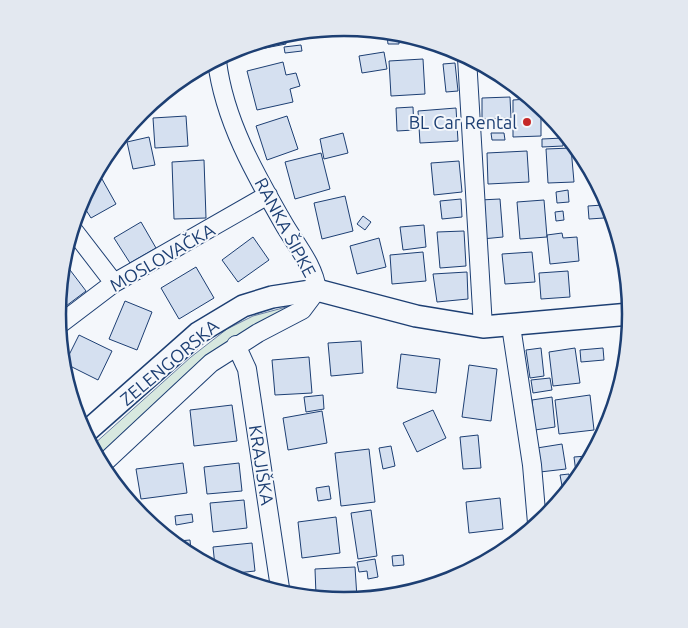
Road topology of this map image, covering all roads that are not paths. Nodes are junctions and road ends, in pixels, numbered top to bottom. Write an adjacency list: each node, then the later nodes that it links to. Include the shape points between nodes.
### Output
1 (467, 65): 10 (street)
2 (218, 67): 3 (street, RANKA ŠIPKE, via 229,118)
3 (268, 195): 5 (street, MOSLOVAČKA); 6 (street, RANKA ŠIPKE, via 313,273)
4 (78, 236): 5 (street)
5 (114, 284): 8 (street, MOSLOVAČKA)
6 (317, 290): 10 (street, RANKA ŠIPKE, via 416,316); 11 (street, via 308,305 298,313); 12 (street, ZELENGORSKA, via 257,301 216,321)
7 (622, 315): 9 (street, RANKA ŠIPKE)
8 (66, 319)
9 (511, 326): 10 (street, RANKA ŠIPKE); 14 (street)
10 (483, 327)
11 (236, 345): 13 (street, via 186,384); 15 (street, KRAJIŠKA, via 247,369)
12 (90, 427)
13 (107, 460)
14 (536, 514)
15 (279, 584)

